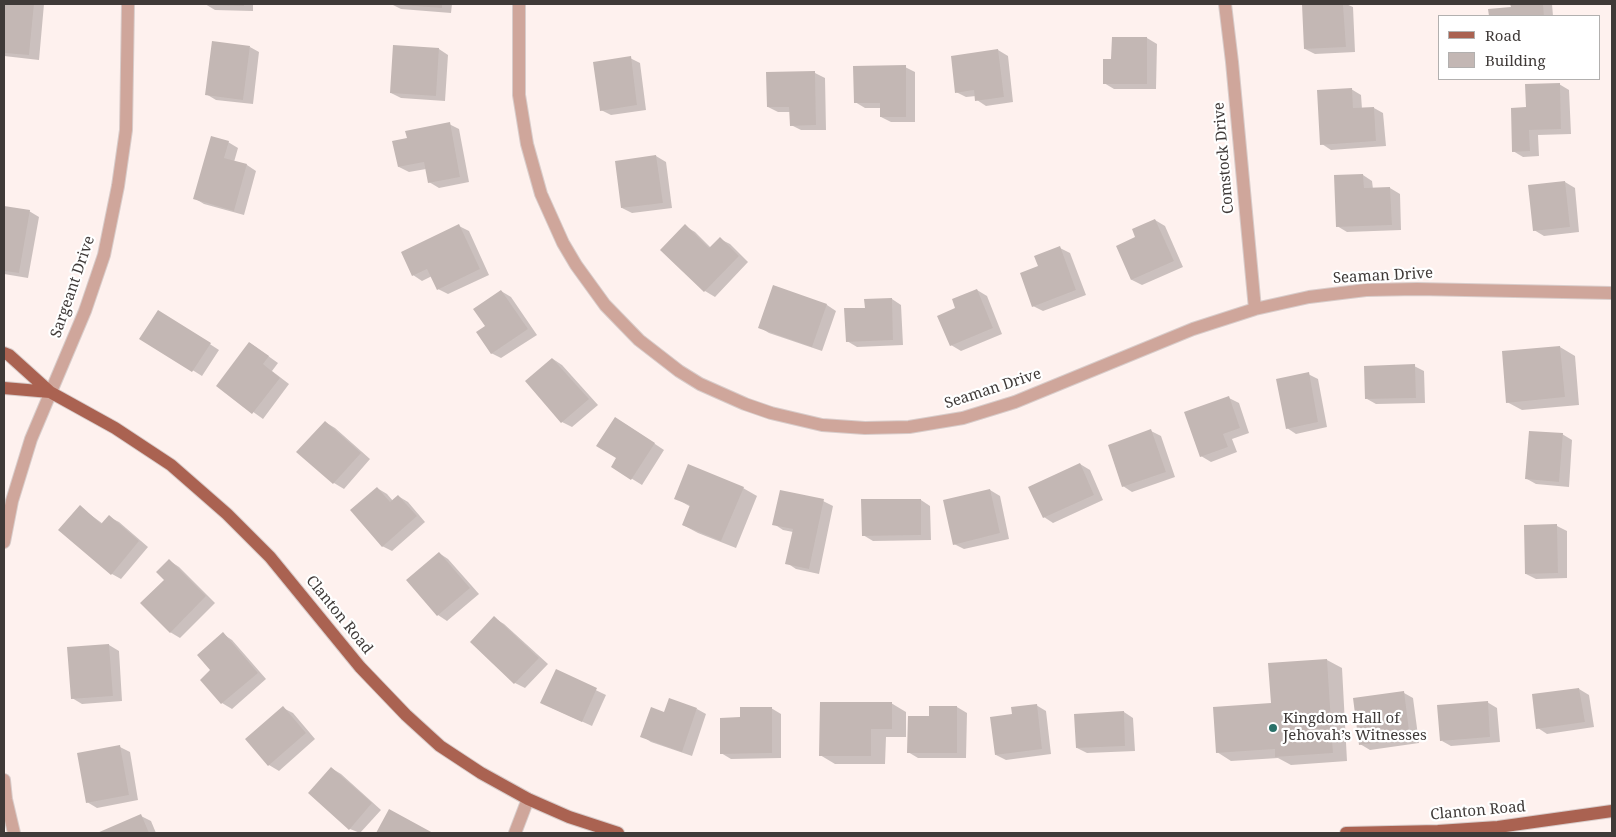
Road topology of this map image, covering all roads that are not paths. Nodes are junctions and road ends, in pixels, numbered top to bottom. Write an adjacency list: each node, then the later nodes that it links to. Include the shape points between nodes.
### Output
1 (128, 4): 8 (street, Sargeant Drive, via 126,130 104,255 85,311)
2 (519, 4): 5 (street, Seaman Drive, via 519,96 527,144 541,194 563,243 605,305 639,340 700,384 745,404 822,425 865,428 908,427 963,418 1015,402 1193,329)
3 (1225, 4): 5 (street, Comstock Drive)
4 (1612, 293): 5 (street, Seaman Drive, via 1366,290 1310,297)
5 (1255, 309)
6 (4, 353): 8 (main road, Clanton Road)
7 (4, 388): 8 (main road, Clanton Road)
8 (50, 392): 9 (street, Sargeant Drive, via 17,483); 11 (main road, Clanton Road, via 115,428 171,465 270,557 360,667 406,715 440,746)
9 (4, 542)
10 (4, 780): 13 (street)
11 (528, 799): 14 (street); 15 (main road, Clanton Road)
12 (1612, 811): 16 (main road, Clanton Road, via 1498,827)
13 (14, 833)
14 (515, 833)
15 (618, 833)
16 (1346, 833)

